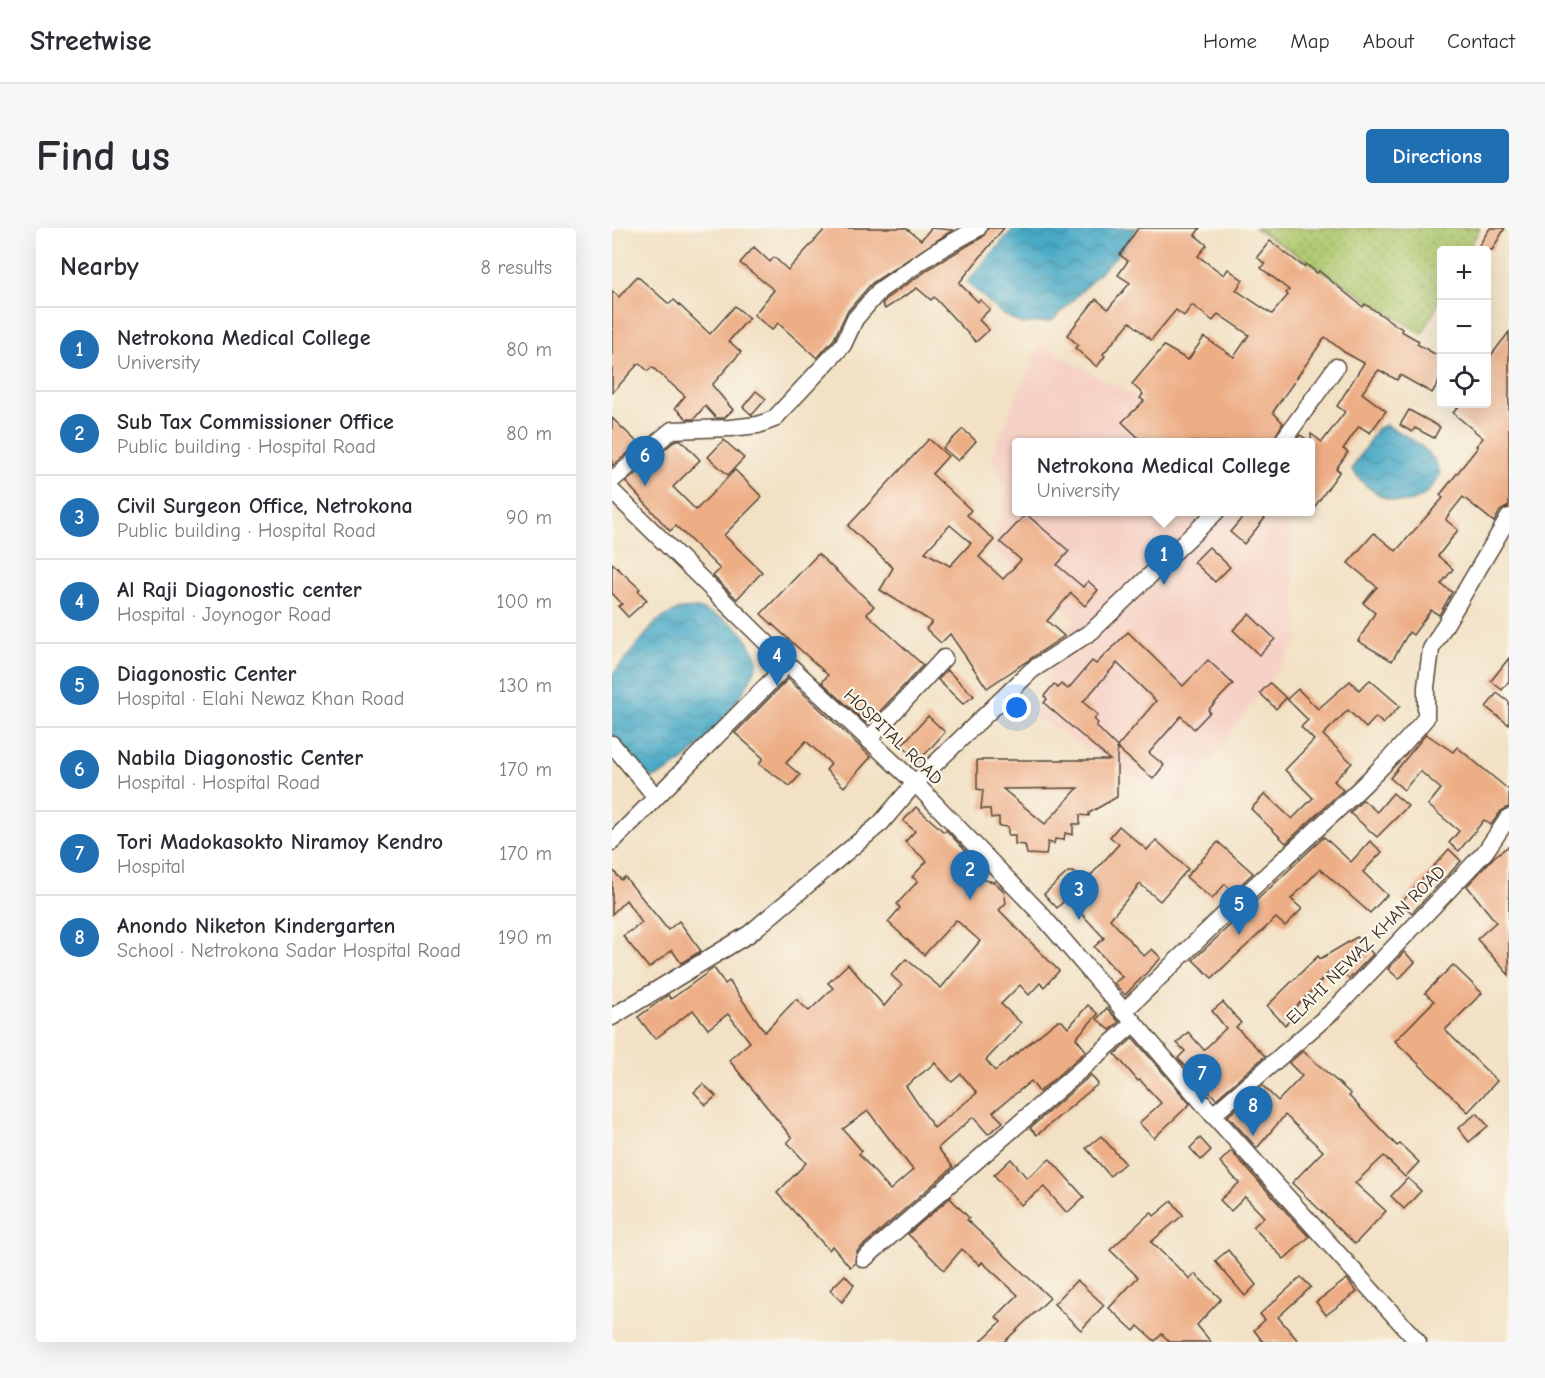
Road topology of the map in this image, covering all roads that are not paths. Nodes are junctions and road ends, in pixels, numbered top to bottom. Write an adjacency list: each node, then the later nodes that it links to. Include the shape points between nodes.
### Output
1 (978, 228): 4 (street, via 880,290 855,319 843,345 774,419 758,425 672,430)
2 (1336, 368): 3 (street)
3 (1285, 438)
4 (612, 480)
5 (612, 491): 9 (street, HOSPITAL ROAD)
6 (1212, 516): 12 (street, via 1092,631 1032,670)
7 (1509, 517): 17 (street, via 1431,650 1426,718 1395,755 1258,882)
8 (944, 658): 10 (street)
9 (788, 664): 10 (street, HOSPITAL ROAD); 13 (street)
10 (868, 740): 12 (street, HOSPITAL ROAD)
11 (612, 744): 13 (street)
12 (915, 783): 16 (street, via 880,823 749,934); 17 (street, HOSPITAL ROAD, via 1040,913)
13 (656, 797): 15 (street)
14 (1509, 817): 18 (street, ELAHI NEWAZ KHAN ROAD, via 1485,852 1334,1010)
15 (612, 842)
16 (612, 1017)
17 (1128, 1018): 18 (street, HOSPITAL ROAD); 19 (street)
18 (1213, 1115): 20 (street, HOSPITAL ROAD)
19 (864, 1259)
20 (1418, 1342)

